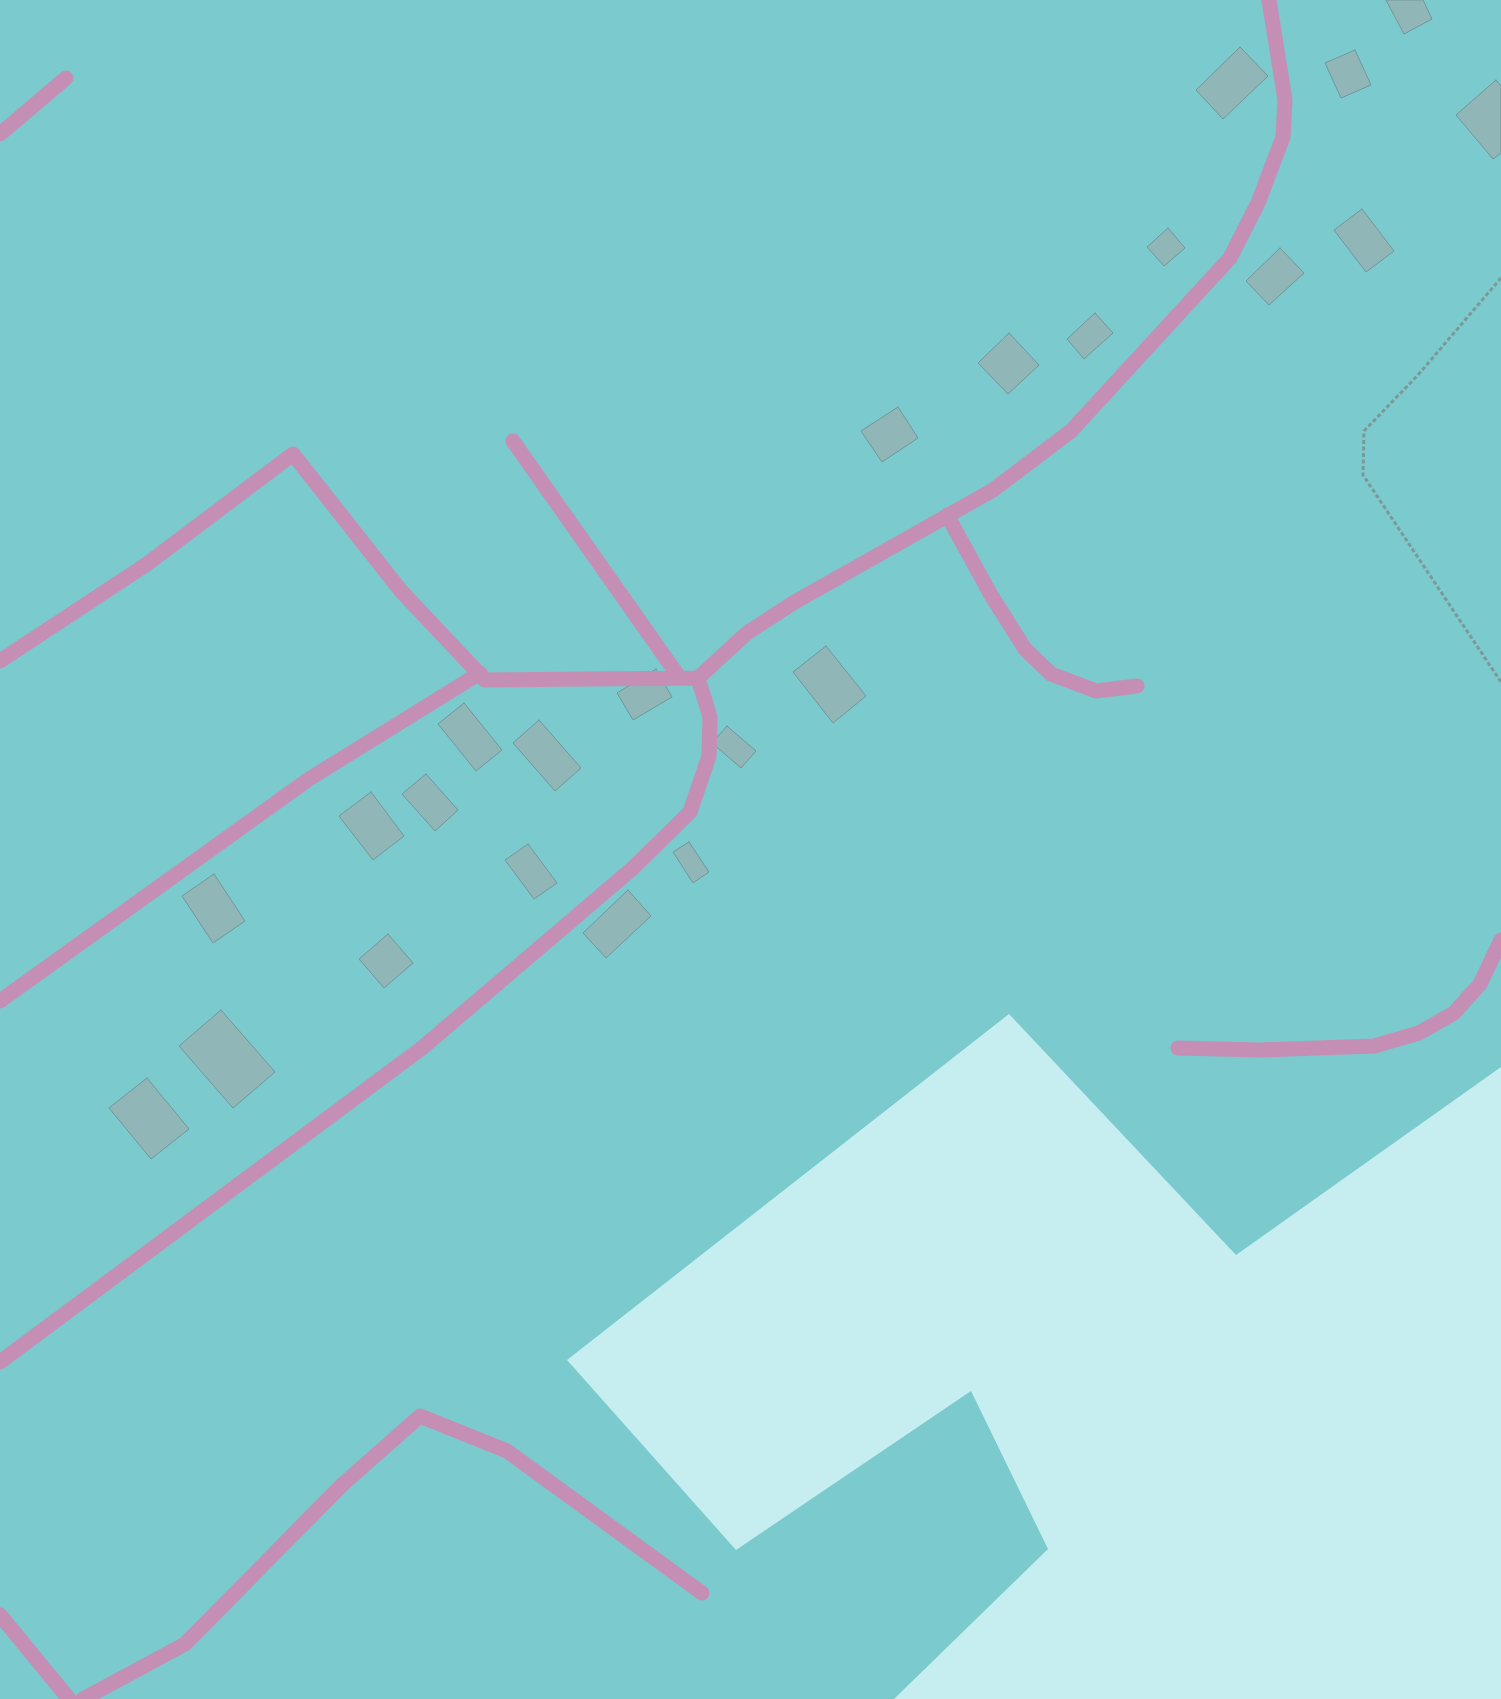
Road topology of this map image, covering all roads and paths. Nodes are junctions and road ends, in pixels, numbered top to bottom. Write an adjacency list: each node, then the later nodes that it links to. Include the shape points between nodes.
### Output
1 (1269, 0): 6 (lane, via 1285,100 1283,137 1258,203 1230,258 1071,431 993,490)
2 (66, 78): 3 (lane)
3 (0, 134)
4 (1501, 278): 11 (path, via 1418,375 1364,430 1363,475)
5 (513, 441): 9 (lane)
6 (947, 515): 10 (lane, via 785,608 747,633); 12 (lane, via 990,595 1025,649 1051,674 1096,691)
7 (0, 662): 8 (lane, via 147,564 293,454 401,591)
8 (480, 673): 9 (lane, via 486,680); 14 (lane, via 309,779)
9 (679, 677): 10 (lane)
10 (698, 678): 16 (lane, via 710,717 709,756 690,812 633,868 422,1048)
11 (1501, 682)
12 (1137, 686)
13 (1501, 940): 15 (lane, via 1480,984 1454,1014 1419,1033 1374,1046 1261,1050)
14 (0, 1001)
15 (1178, 1048)
16 (0, 1362)
17 (702, 1593): 20 (lane, via 507,1451 420,1416 342,1485 185,1644)
18 (0, 1615): 19 (lane)
19 (69, 1699)
20 (82, 1699)

